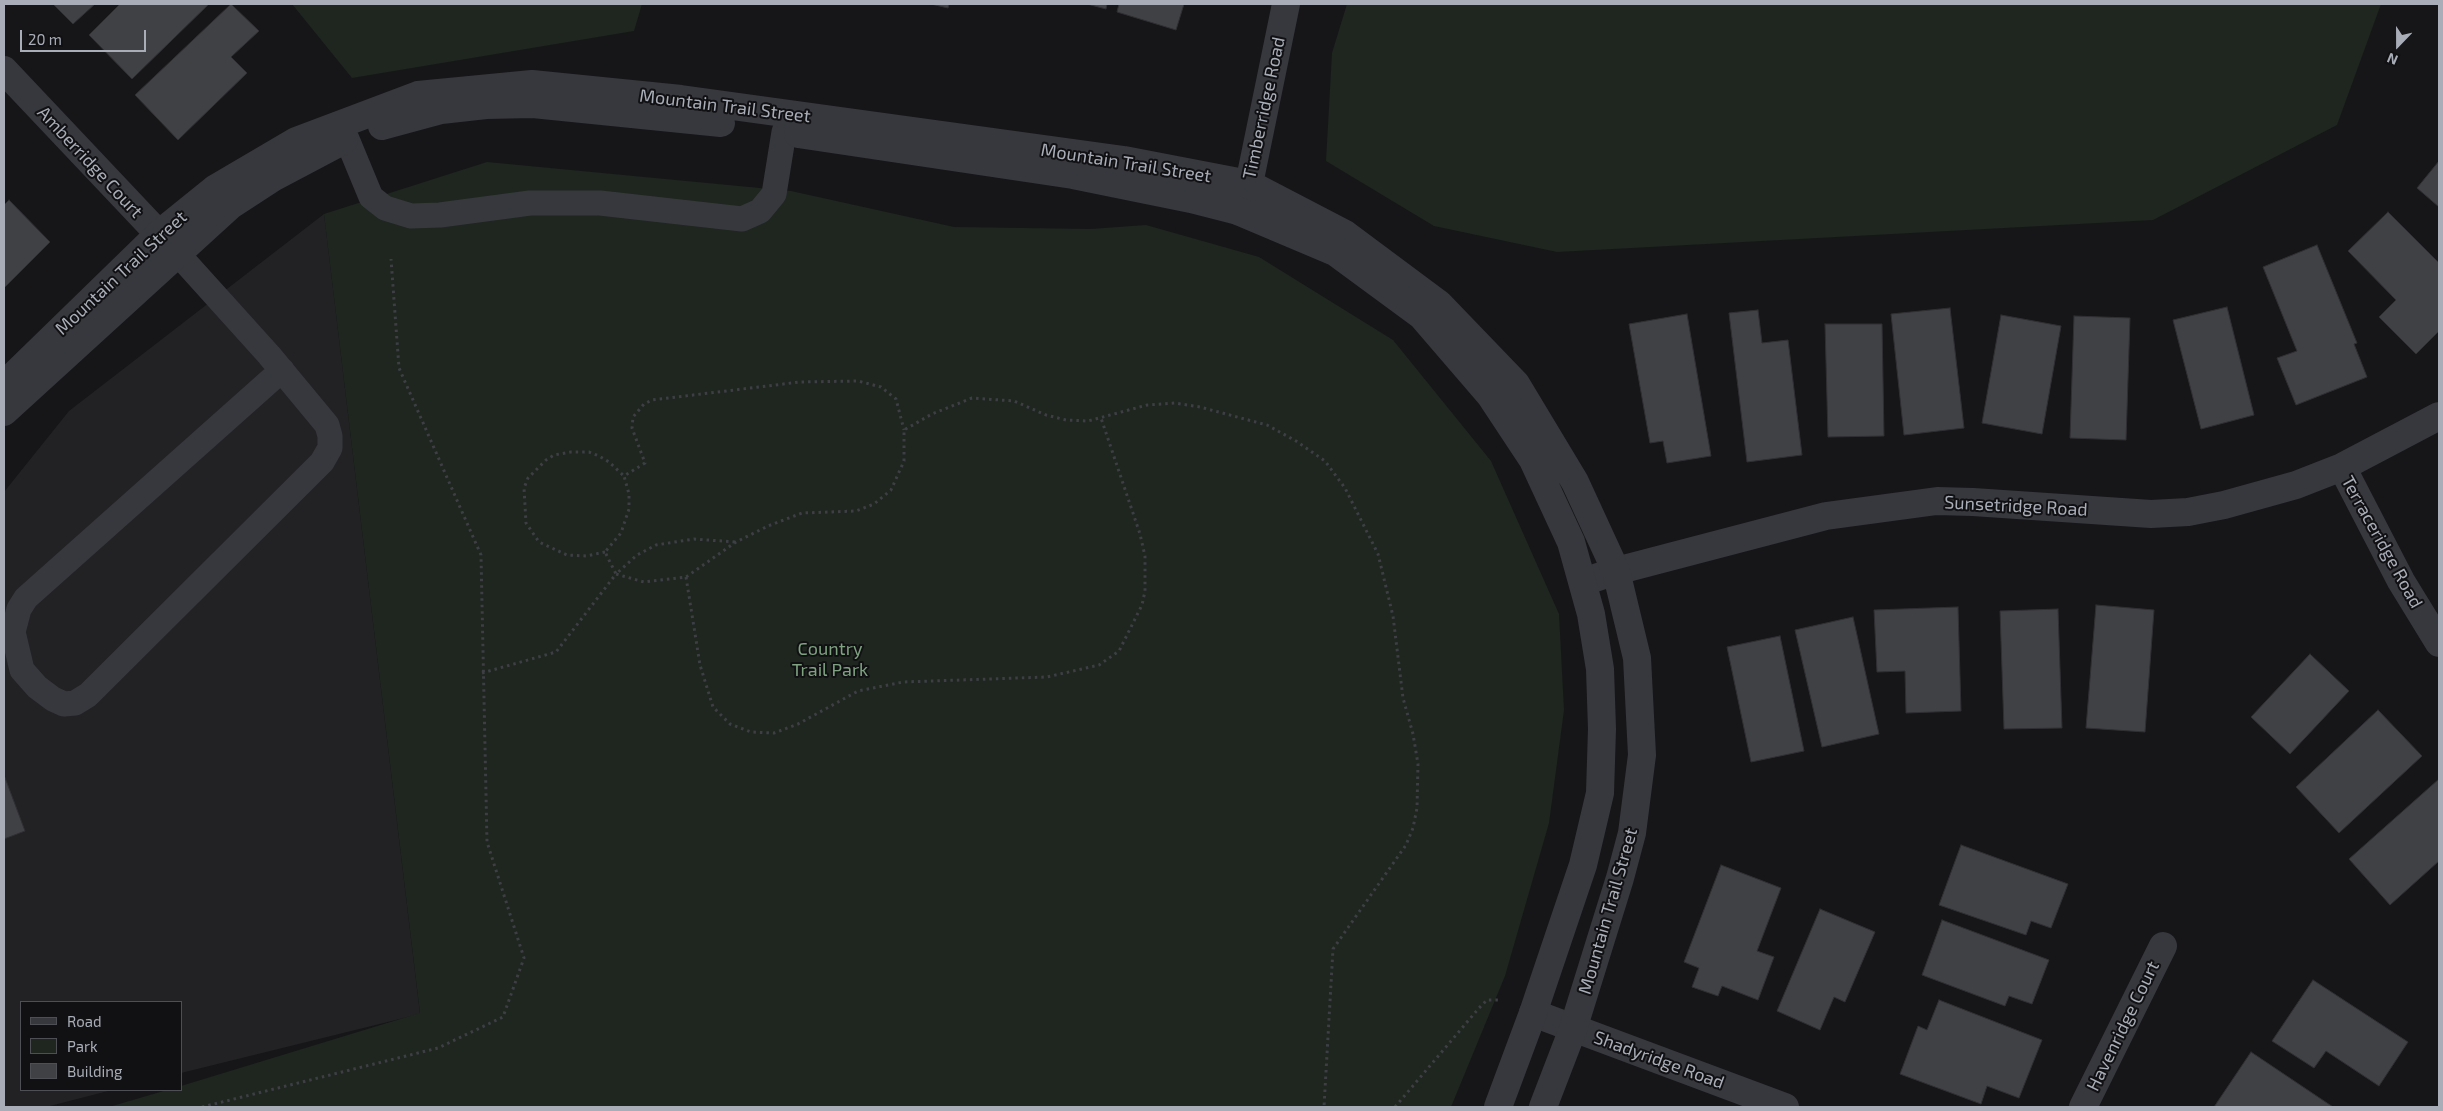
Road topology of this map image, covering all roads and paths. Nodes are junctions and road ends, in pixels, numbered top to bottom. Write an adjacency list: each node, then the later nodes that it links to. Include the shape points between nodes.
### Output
1 (1286, 4): 5 (street, Timberridge Road)
2 (4, 70): 7 (street, Amberridge Court)
3 (784, 132): 4 (street, Mountain Trail Street, via 533,104 441,110 398,120); 4 (lane, via 774,194 760,212 742,219 600,203 530,203 411,216 385,208 371,197); 6 (street, Mountain Trail Street, via 1073,175)
4 (347, 139): 8 (street, Mountain Trail Street, via 274,177 231,205)
5 (1249, 184): 6 (street, Timberridge Road); 7 (street, Mountain Trail Street, via 1124,160 680,99 532,84 418,95 296,142 216,188); 20 (street, Mountain Trail Street, via 1345,234 1439,304 1516,384 1575,482)
6 (1238, 211): 23 (street, Mountain Trail Street, via 1336,252 1422,316 1490,394 1533,460 1571,542)
7 (158, 234): 8 (street, Amberridge Court); 11 (street, Mountain Trail Street)
8 (177, 253): 10 (lane); 12 (street, Mountain Trail Street)
9 (391, 259): 25 (path, via 399,368 481,555)
10 (282, 370): 10 (lane, via 26,598 13,632 22,670 53,699 74,704 88,695 322,462 330,448 327,426)
11 (4, 385)
12 (4, 412)
13 (2439, 416): 16 (street, Sunsetridge Road)
14 (1101, 418): 15 (path, via 1066,420 1014,402 972,398 932,414); 22 (path, via 1140,534 1145,556 1146,591 1142,606 1119,651 1099,665 1047,677 903,682 858,691 798,724 774,733 751,732 730,724 713,707 700,665); 30 (path, via 1147,405 1175,403 1267,425 1325,461 1345,488 1378,554 1393,616 1403,698 1418,764 1417,808 1406,846 1333,949)
15 (904, 430): 17 (path, via 896,399 880,387 858,381 800,382 652,400 633,417 632,428 644,462); 18 (path, via 904,461 898,477 891,490 874,504 856,511 802,514)
16 (2342, 467): 20 (street, Sunsetridge Road, via 2296,485 2188,512 2151,514 1937,502 1826,516); 24 (street, Terraceridge Road, via 2401,581)
17 (624, 476): 19 (path, via 629,509 621,533); 19 (path, via 609,462 589,452 554,454 528,478 524,488 526,523 539,542 567,555)
18 (736, 542): 21 (path, via 694,539 656,545 637,555); 22 (path)
19 (605, 552): 21 (path)
20 (1616, 571): 23 (street, Sunsetridge Road); 28 (street, Mountain Trail Street, via 1637,658 1642,755 1632,833)
21 (616, 574): 22 (path, via 644,582); 25 (path, via 556,652)
22 (686, 577)
23 (1583, 582): 27 (street, Mountain Trail Street, via 1592,614 1600,669 1600,793 1583,865)
24 (2439, 642)
25 (482, 673): 29 (path, via 487,842 524,958 503,1017 438,1048)
26 (2163, 946): 35 (street, Havenridge Court)
27 (1533, 1013): 28 (street, Shadyridge Road); 31 (path, via 1498,999 1487,1000); 32 (street, Mountain Trail Street)
28 (1573, 1029): 33 (street, Mountain Trail Street); 34 (street, Shadyridge Road)
29 (202, 1107)
30 (1324, 1107)
31 (1395, 1107)
32 (1498, 1107)
33 (1543, 1107)
34 (1785, 1107)
35 (2083, 1107)

